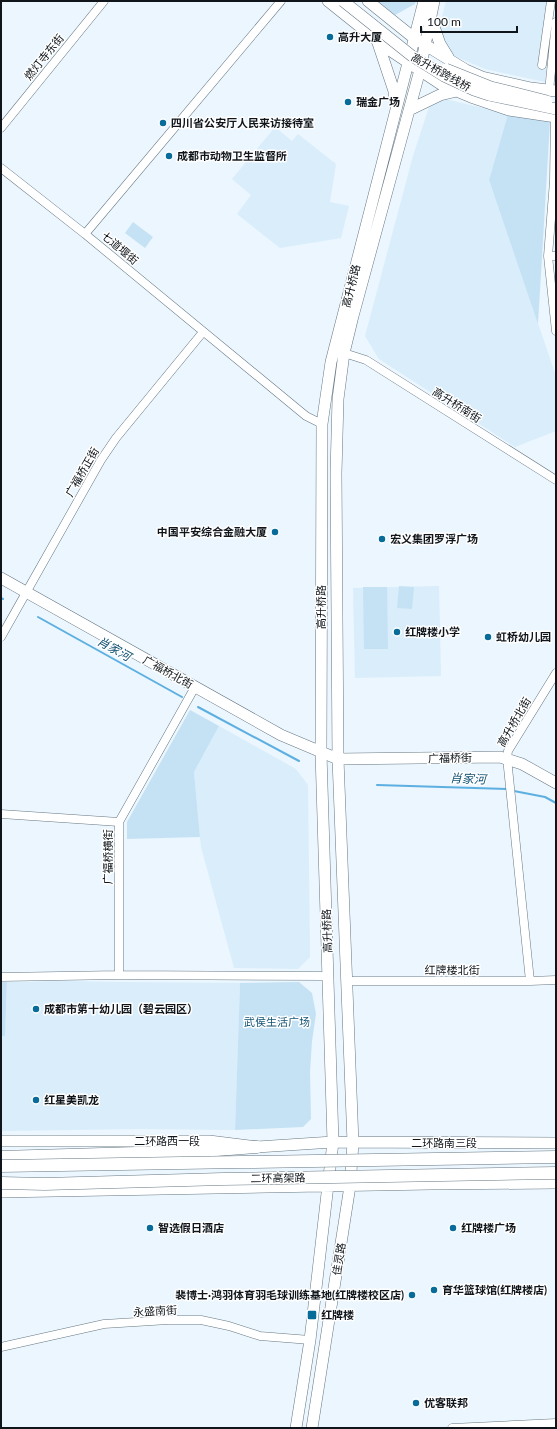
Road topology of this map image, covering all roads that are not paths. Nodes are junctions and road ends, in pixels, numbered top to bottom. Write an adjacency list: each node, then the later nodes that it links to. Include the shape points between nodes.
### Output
1 (104, 1): 26 (street, 燃灯寺东街)
2 (281, 1): 28 (street, 七道堰街)
3 (328, 1): 14 (main road)
4 (343, 1): 25 (main road, 高升桥跨线桥, bridge, via 412,56 444,76 488,95)
5 (354, 1): 22 (main road, 高升桥跨线桥, bridge, via 414,49 447,69 491,87)
6 (368, 1): 11 (main road)
7 (424, 1): 11 (main road, via 409,22); 13 (main road, 高升桥路)
8 (434, 1): 10 (main road, 高升桥路)
9 (550, 1): 18 (street)
10 (431, 18): 15 (main road, 高升桥路); 17 (main road, via 440,44)
11 (394, 22): 13 (main road)
12 (556, 22): 21 (street)
13 (414, 38): 15 (main road); 16 (main road, 高升桥路)
14 (377, 40): 16 (main road); 23 (main road, via 394,91)
15 (425, 45): 17 (main road); 19 (main road, 高升桥路)
16 (408, 62): 19 (main road); 23 (main road, 高升桥路)
17 (453, 62): 21 (main road, via 482,77)
18 (542, 65)
19 (420, 70): 20 (main road, via 442,85); 24 (main road, 高升桥路)
20 (458, 91): 24 (main road, via 440,95); 25 (main road, via 509,110)
21 (552, 91)
22 (556, 102)
23 (396, 109): 34 (main road, 高升桥路, via 331,362)
24 (409, 110): 33 (main road, 高升桥路)
25 (556, 115): 29 (street)
26 (1, 128)
27 (1, 168): 28 (street)
28 (86, 234): 32 (street, 七道堰街)
29 (552, 256): 30 (street)
30 (553, 268): 31 (street)
31 (556, 331)
32 (203, 332): 34 (street, 七道堰街, via 306,416); 37 (street, 广福桥正街, via 101,460)
33 (344, 353): 35 (street, 高升桥南街, via 366,360); 43 (main road, 高升桥路, via 338,399 336,473)
34 (322, 424): 41 (main road, 高升桥路)
35 (556, 480)
36 (1, 578): 37 (main road, 广福桥北街)
37 (26, 592): 38 (street, 广福桥正街); 40 (main road, 广福桥北街)
38 (1, 637)
39 (556, 673): 42 (street, 高升桥北街, via 508,751)
40 (195, 687): 41 (main road, 广福桥北街, via 282,735); 46 (street, 广福桥横街)
41 (321, 753): 43 (main road, 广福桥北街); 48 (main road, 高升桥路)
42 (507, 758): 43 (main road, 广福桥街); 44 (main road, 广福桥街); 52 (street, 高升桥北街)
43 (338, 760): 51 (main road, 高升桥路)
44 (556, 783)
45 (1, 814): 46 (street)
46 (119, 822): 47 (street, 广福桥横街)
47 (119, 975): 48 (street); 49 (street)
48 (328, 976): 54 (main road, 高升桥路)
49 (1, 977)
50 (556, 980): 52 (street, 红牌楼北街)
51 (348, 981): 52 (street, 红牌楼北街); 55 (main road, 高升桥路)
52 (530, 981)
53 (1, 1141): 57 (main road, 二环路西一段, via 209,1141)
54 (333, 1142): 55 (main road, 二环路南三段); 57 (main road, 二环路西一段); 64 (main road, 高升桥路)
55 (353, 1143): 56 (main road, 二环路南三段); 65 (main road, 高升桥路)
56 (556, 1143)
57 (257, 1147): 58 (highway)
58 (1, 1157)
59 (556, 1157): 60 (highway, 二环高架路, bridge)
60 (1, 1166)
61 (556, 1173): 62 (highway, 二环高架路, bridge)
62 (1, 1183)
63 (556, 1183): 65 (main road)
64 (328, 1186): 65 (main road); 66 (main road); 67 (main road, 佳灵路)
65 (350, 1186): 71 (main road, 佳灵路)
66 (1, 1192)
67 (310, 1340): 68 (street, 永盛南街, via 260,1336 201,1320 168,1320 104,1324); 70 (main road, 佳灵路)
68 (1, 1347)
69 (556, 1423): 72 (street)
70 (296, 1428)
71 (312, 1428)
72 (452, 1428)

